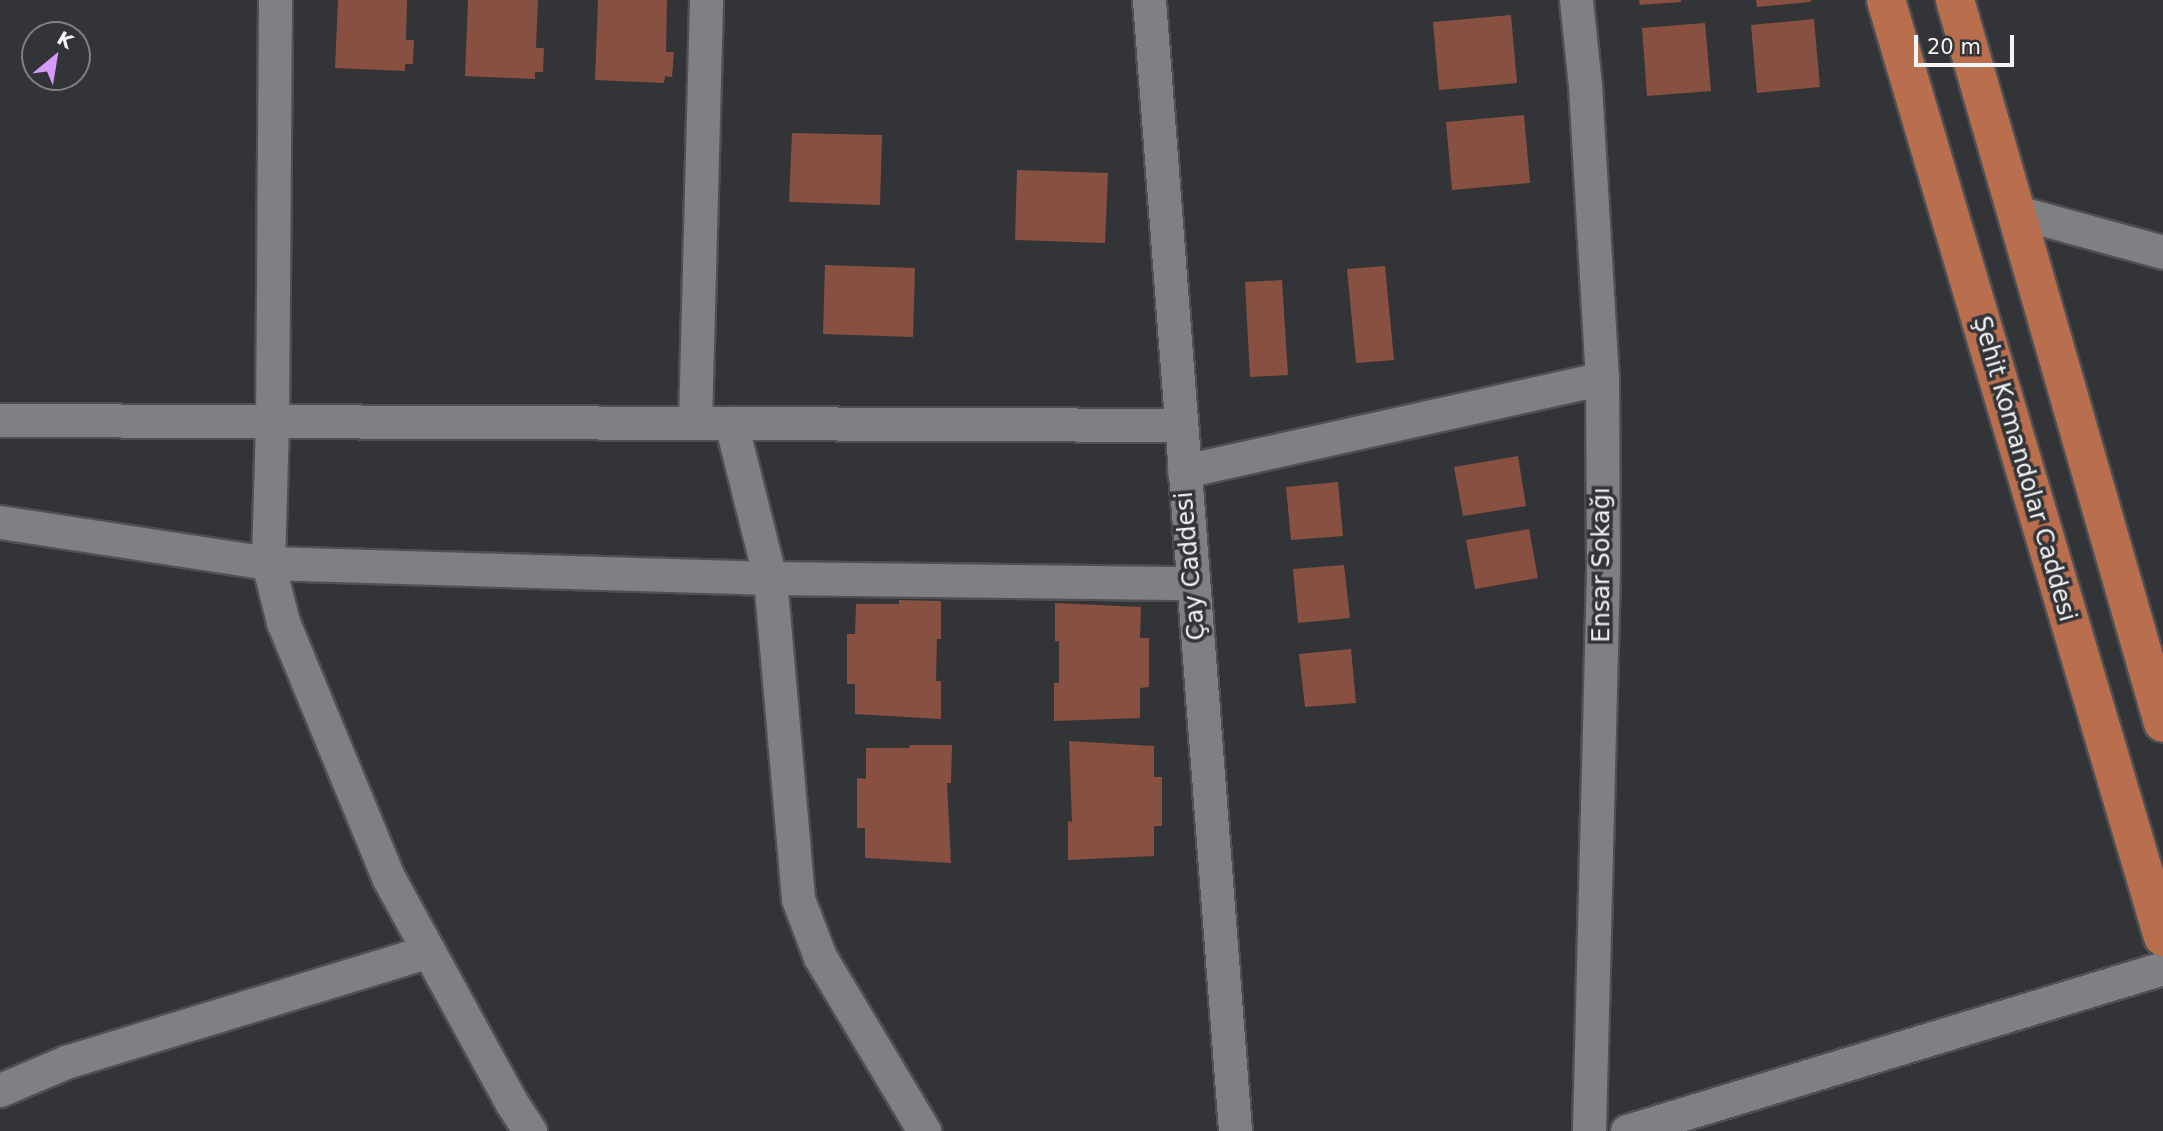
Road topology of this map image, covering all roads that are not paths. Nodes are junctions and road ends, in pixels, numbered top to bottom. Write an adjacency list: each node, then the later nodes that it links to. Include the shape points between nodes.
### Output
1 (275, 0): 11 (street)
2 (706, 0): 12 (street)
3 (1149, 0): 14 (street, Çay Caddesi)
4 (1576, 0): 9 (street, Ensar Sokağı)
5 (1886, 0): 21 (main road, Şehit Komandolar Caddesi)
6 (1955, 0): 7 (main road)
7 (2017, 212): 8 (street); 20 (main road)
8 (2163, 252)
9 (1602, 378): 15 (street); 29 (street, Ensar Sokağı, via 1603,569)
10 (0, 420): 11 (street)
11 (272, 421): 12 (street); 17 (street)
12 (695, 422): 13 (street)
13 (731, 423): 14 (street); 18 (street)
14 (1180, 425): 15 (street, Çay Caddesi)
15 (1184, 471): 19 (street, Çay Caddesi)
16 (0, 522): 17 (street)
17 (268, 563): 18 (street); 22 (street, via 283,622 388,877)
18 (770, 578): 19 (street); 27 (street, via 798,900 820,957)
19 (1193, 583): 28 (street, Çay Caddesi)
20 (2163, 723)
21 (2163, 937)
22 (428, 951): 24 (street, via 66,1062); 26 (street)
23 (2163, 968): 25 (street)
24 (0, 1090)
25 (1641, 1129)
26 (530, 1131)
27 (923, 1131)
28 (1235, 1131)
29 (1589, 1131)

